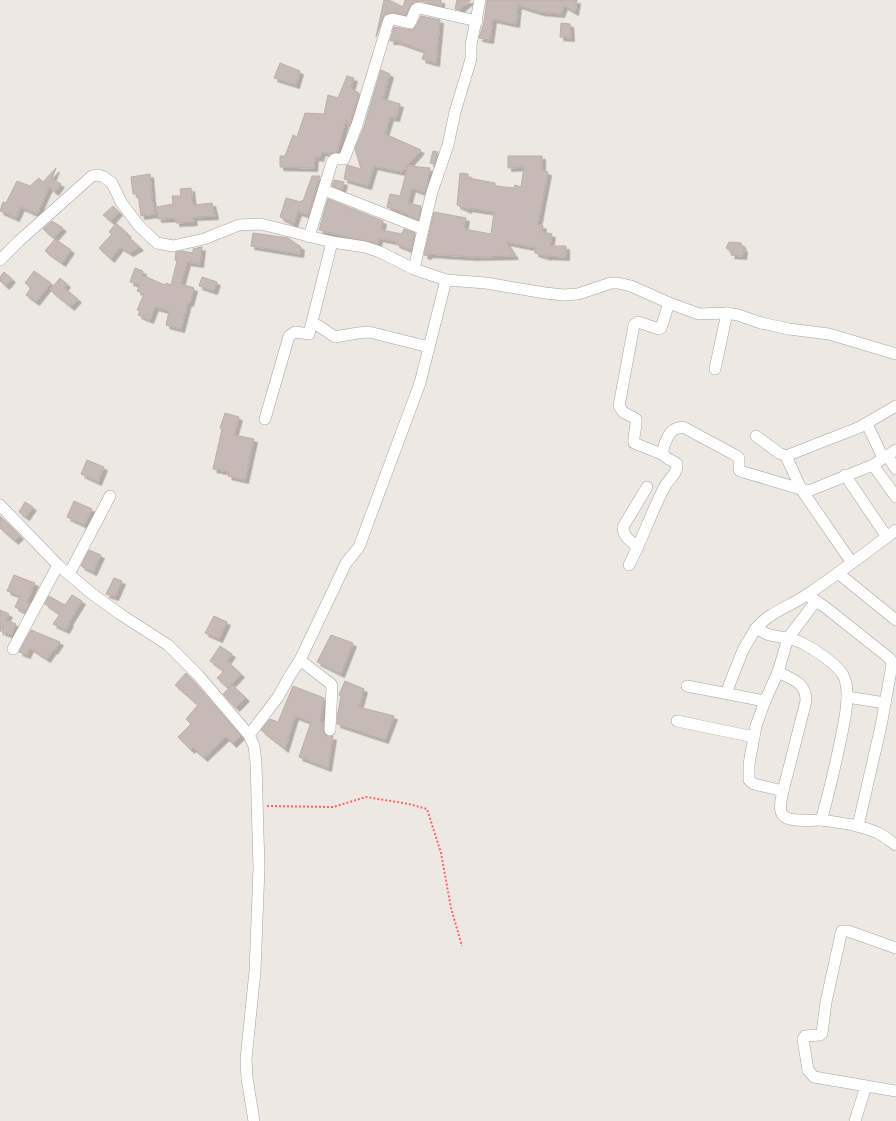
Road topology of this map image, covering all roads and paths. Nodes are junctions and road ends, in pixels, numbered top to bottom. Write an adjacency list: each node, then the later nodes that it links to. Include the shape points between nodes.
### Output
1 (480, 0): 2 (street)
2 (477, 21): 3 (street, via 419,8 416,9 410,23 389,20 344,159 335,159 332,162); 4 (street, via 471,45 471,59)
3 (324, 190): 4 (street); 5 (street)
4 (423, 229): 8 (street)
5 (309, 237): 6 (street); 7 (street, via 261,224 239,225 204,239 173,246 157,243 139,226 121,202 112,183 98,175 92,176)
6 (332, 242): 8 (street, via 365,247); 12 (street)
7 (0, 260)
8 (414, 269): 9 (street)
9 (446, 280): 10 (street, via 486,283 564,295 578,294 618,283); 13 (street)
10 (669, 303): 11 (street, via 700,314); 21 (street, via 661,328 638,322 634,325 619,406 623,412 636,419 634,443)
11 (727, 313): 14 (street, via 789,329 829,334); 15 (street)
12 (312, 323): 13 (street, via 335,337 370,332); 17 (street, via 308,335 295,332 289,336)
13 (429, 347): 43 (street, via 420,383 359,547 346,563)
14 (896, 354)
15 (714, 369)
16 (896, 406): 18 (street)
17 (265, 419)
18 (867, 424): 20 (street); 22 (street)
19 (756, 436): 22 (street)
20 (889, 454): 23 (street); 24 (street)
21 (664, 455): 27 (street, via 664,447 671,431 683,427 739,458 740,471); 32 (street, via 678,466 665,486)
22 (786, 456): 27 (street)
23 (873, 465): 25 (street); 29 (street)
24 (896, 469)
25 (845, 475): 27 (street, via 811,490); 31 (street)
26 (647, 487): 32 (street, via 623,527 623,533)
27 (801, 489): 33 (street)
28 (110, 496): 37 (street)
29 (896, 496)
30 (0, 505): 34 (street)
31 (892, 534): 33 (street)
32 (638, 547): 35 (street)
33 (852, 563): 36 (street)
34 (58, 565): 37 (street); 42 (street)
35 (629, 565)
36 (838, 573): 38 (street); 39 (street)
37 (69, 574): 52 (street, via 114,610 168,645 198,675)
38 (811, 598): 40 (street, via 768,616); 41 (street); 49 (street, via 891,660)
39 (896, 620)
40 (756, 628): 41 (street, via 767,634); 46 (street)
41 (788, 638): 44 (street); 47 (street, via 803,643 839,670 844,678)
42 (13, 649)
43 (300, 660): 51 (street, via 332,687); 52 (street, via 278,696)
44 (778, 672): 48 (street); 54 (street, via 798,683 806,692 806,701)
45 (687, 686): 46 (street)
46 (726, 693): 48 (street)
47 (847, 698): 49 (street); 56 (street, via 828,799)
48 (765, 701): 53 (street)
49 (885, 704): 57 (street)
50 (677, 721): 53 (street)
51 (330, 730)
52 (249, 735): 55 (street, via 254,746)
53 (754, 737): 54 (street, via 749,764 750,780 754,784)
54 (783, 791): 56 (street, via 781,808 786,819)
55 (258, 801): 59 (path, via 333,807 366,797 427,809 442,853 451,908); 63 (street, via 260,868 255,970 246,1059)
56 (821, 820): 57 (street)
57 (858, 826): 58 (street, via 880,834)
58 (896, 844)
59 (462, 946)
60 (896, 948): 61 (street, via 842,931 822,1033 804,1038 808,1070 811,1075)
61 (866, 1086): 62 (street); 64 (street)
62 (896, 1091)
63 (254, 1121)
64 (855, 1121)

